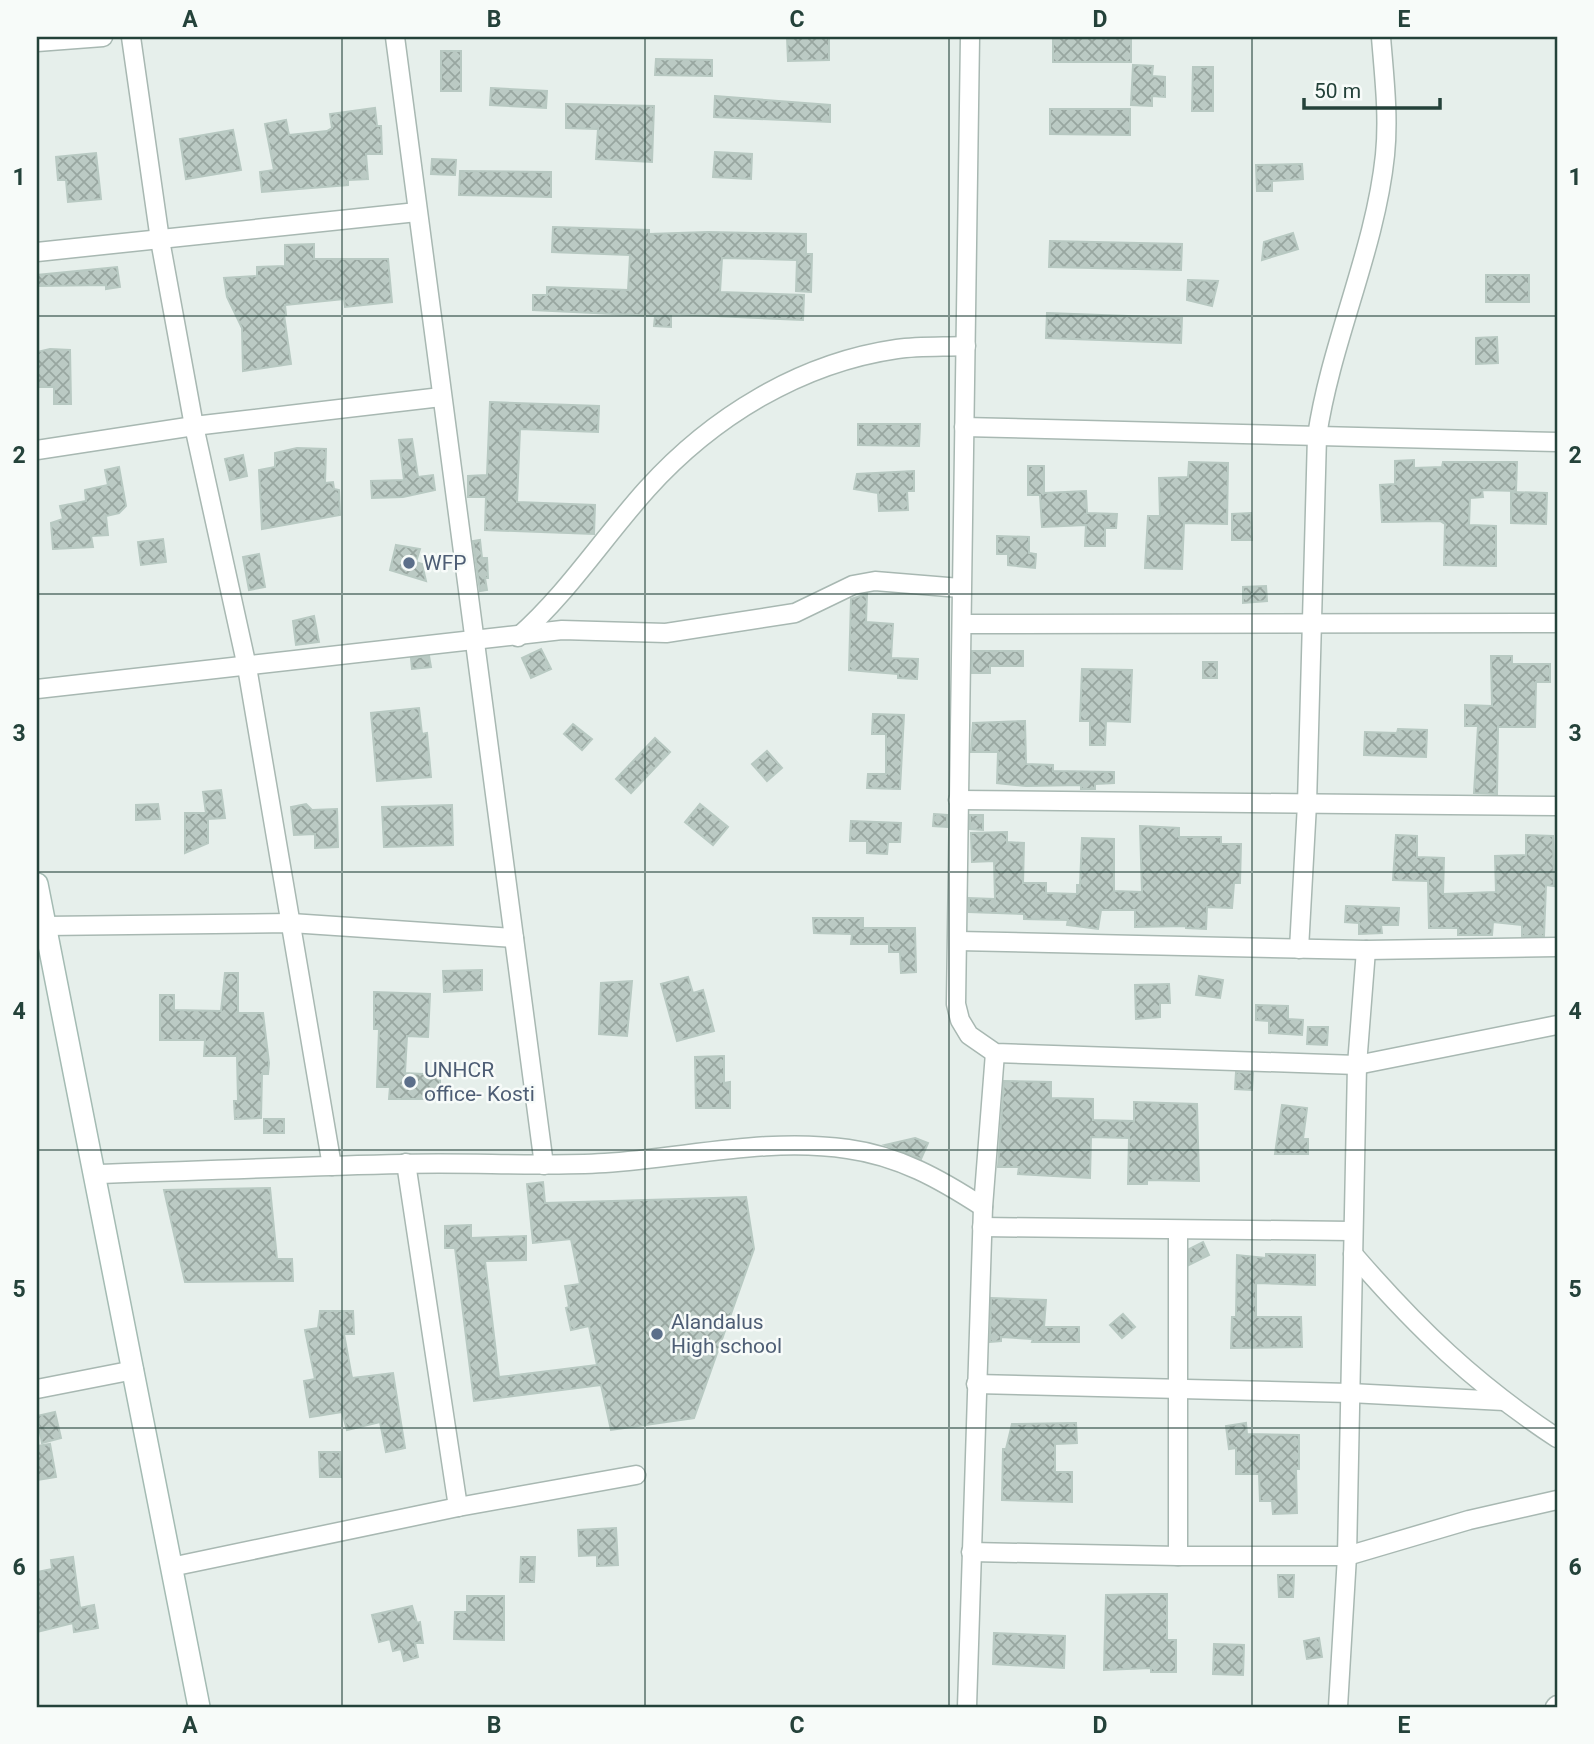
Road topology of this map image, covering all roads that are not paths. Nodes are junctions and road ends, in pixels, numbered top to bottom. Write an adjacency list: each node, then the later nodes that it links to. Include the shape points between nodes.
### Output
1 (103, 37): 6 (street)
2 (131, 37): 8 (street)
3 (395, 37): 7 (street)
4 (970, 37): 10 (street)
5 (1381, 37): 14 (street, via 1385,156 1327,379)
6 (37, 42)
7 (418, 212): 8 (street); 11 (street)
8 (160, 240): 9 (street); 12 (street)
9 (37, 252)
10 (966, 346): 13 (street); 21 (street, via 898,349 848,359 800,377 719,423 648,488 553,603)
11 (441, 397): 12 (street); 22 (street)
12 (194, 426): 16 (street); 23 (street)
13 (964, 427): 14 (street); 17 (street)
14 (1317, 436): 15 (street); 18 (street)
15 (1557, 442)
16 (37, 450)
17 (960, 587): 20 (street); 21 (street, via 875,581 853,585 794,613 752,621 666,633 562,631)
18 (1311, 621): 19 (street); 20 (street); 26 (street)
19 (1557, 623)
20 (962, 624): 25 (street)
21 (518, 637): 22 (street)
22 (474, 641): 23 (street); 31 (street)
23 (247, 667): 24 (street); 29 (street)
24 (37, 689)
25 (958, 800): 26 (street); 32 (street)
26 (1307, 804): 27 (street); 34 (street)
27 (1557, 806)
28 (37, 884): 30 (main road)
29 (291, 923): 30 (street); 31 (street); 42 (street)
30 (44, 926): 36 (main road)
31 (513, 938): 41 (street)
32 (958, 941): 34 (street); 38 (street, via 956,1004 960,1020 969,1035)
33 (1557, 947): 35 (street)
34 (1299, 949): 35 (street)
35 (1366, 950): 39 (street)
36 (43, 953): 43 (main road)
37 (1557, 1025): 39 (street)
38 (995, 1053): 39 (street); 44 (street)
39 (1357, 1065): 47 (street)
40 (406, 1164): 41 (street); 42 (street); 58 (street)
41 (544, 1165): 44 (street, via 653,1159 741,1147 825,1146 897,1160)
42 (332, 1166): 43 (street)
43 (96, 1174): 49 (main road)
44 (982, 1207): 45 (street)
45 (982, 1227): 46 (street); 50 (street)
46 (1178, 1230): 47 (street); 52 (street)
47 (1352, 1231): 48 (street)
48 (1353, 1254): 53 (street); 54 (street, via 1419,1329)
49 (134, 1370): 51 (street); 62 (main road)
50 (976, 1384): 52 (street); 59 (street)
51 (37, 1389)
52 (1176, 1389): 53 (street); 60 (street)
53 (1350, 1393): 54 (street); 61 (street)
54 (1504, 1401): 55 (street)
55 (1557, 1438)
56 (636, 1475): 58 (street)
57 (1557, 1500): 61 (street, via 1422,1532)
58 (458, 1507): 62 (street)
59 (971, 1552): 60 (street); 64 (street)
60 (1178, 1556): 61 (street)
61 (1347, 1556): 65 (street)
62 (170, 1567): 63 (main road)
63 (199, 1707)
64 (967, 1707)
65 (1338, 1707)

